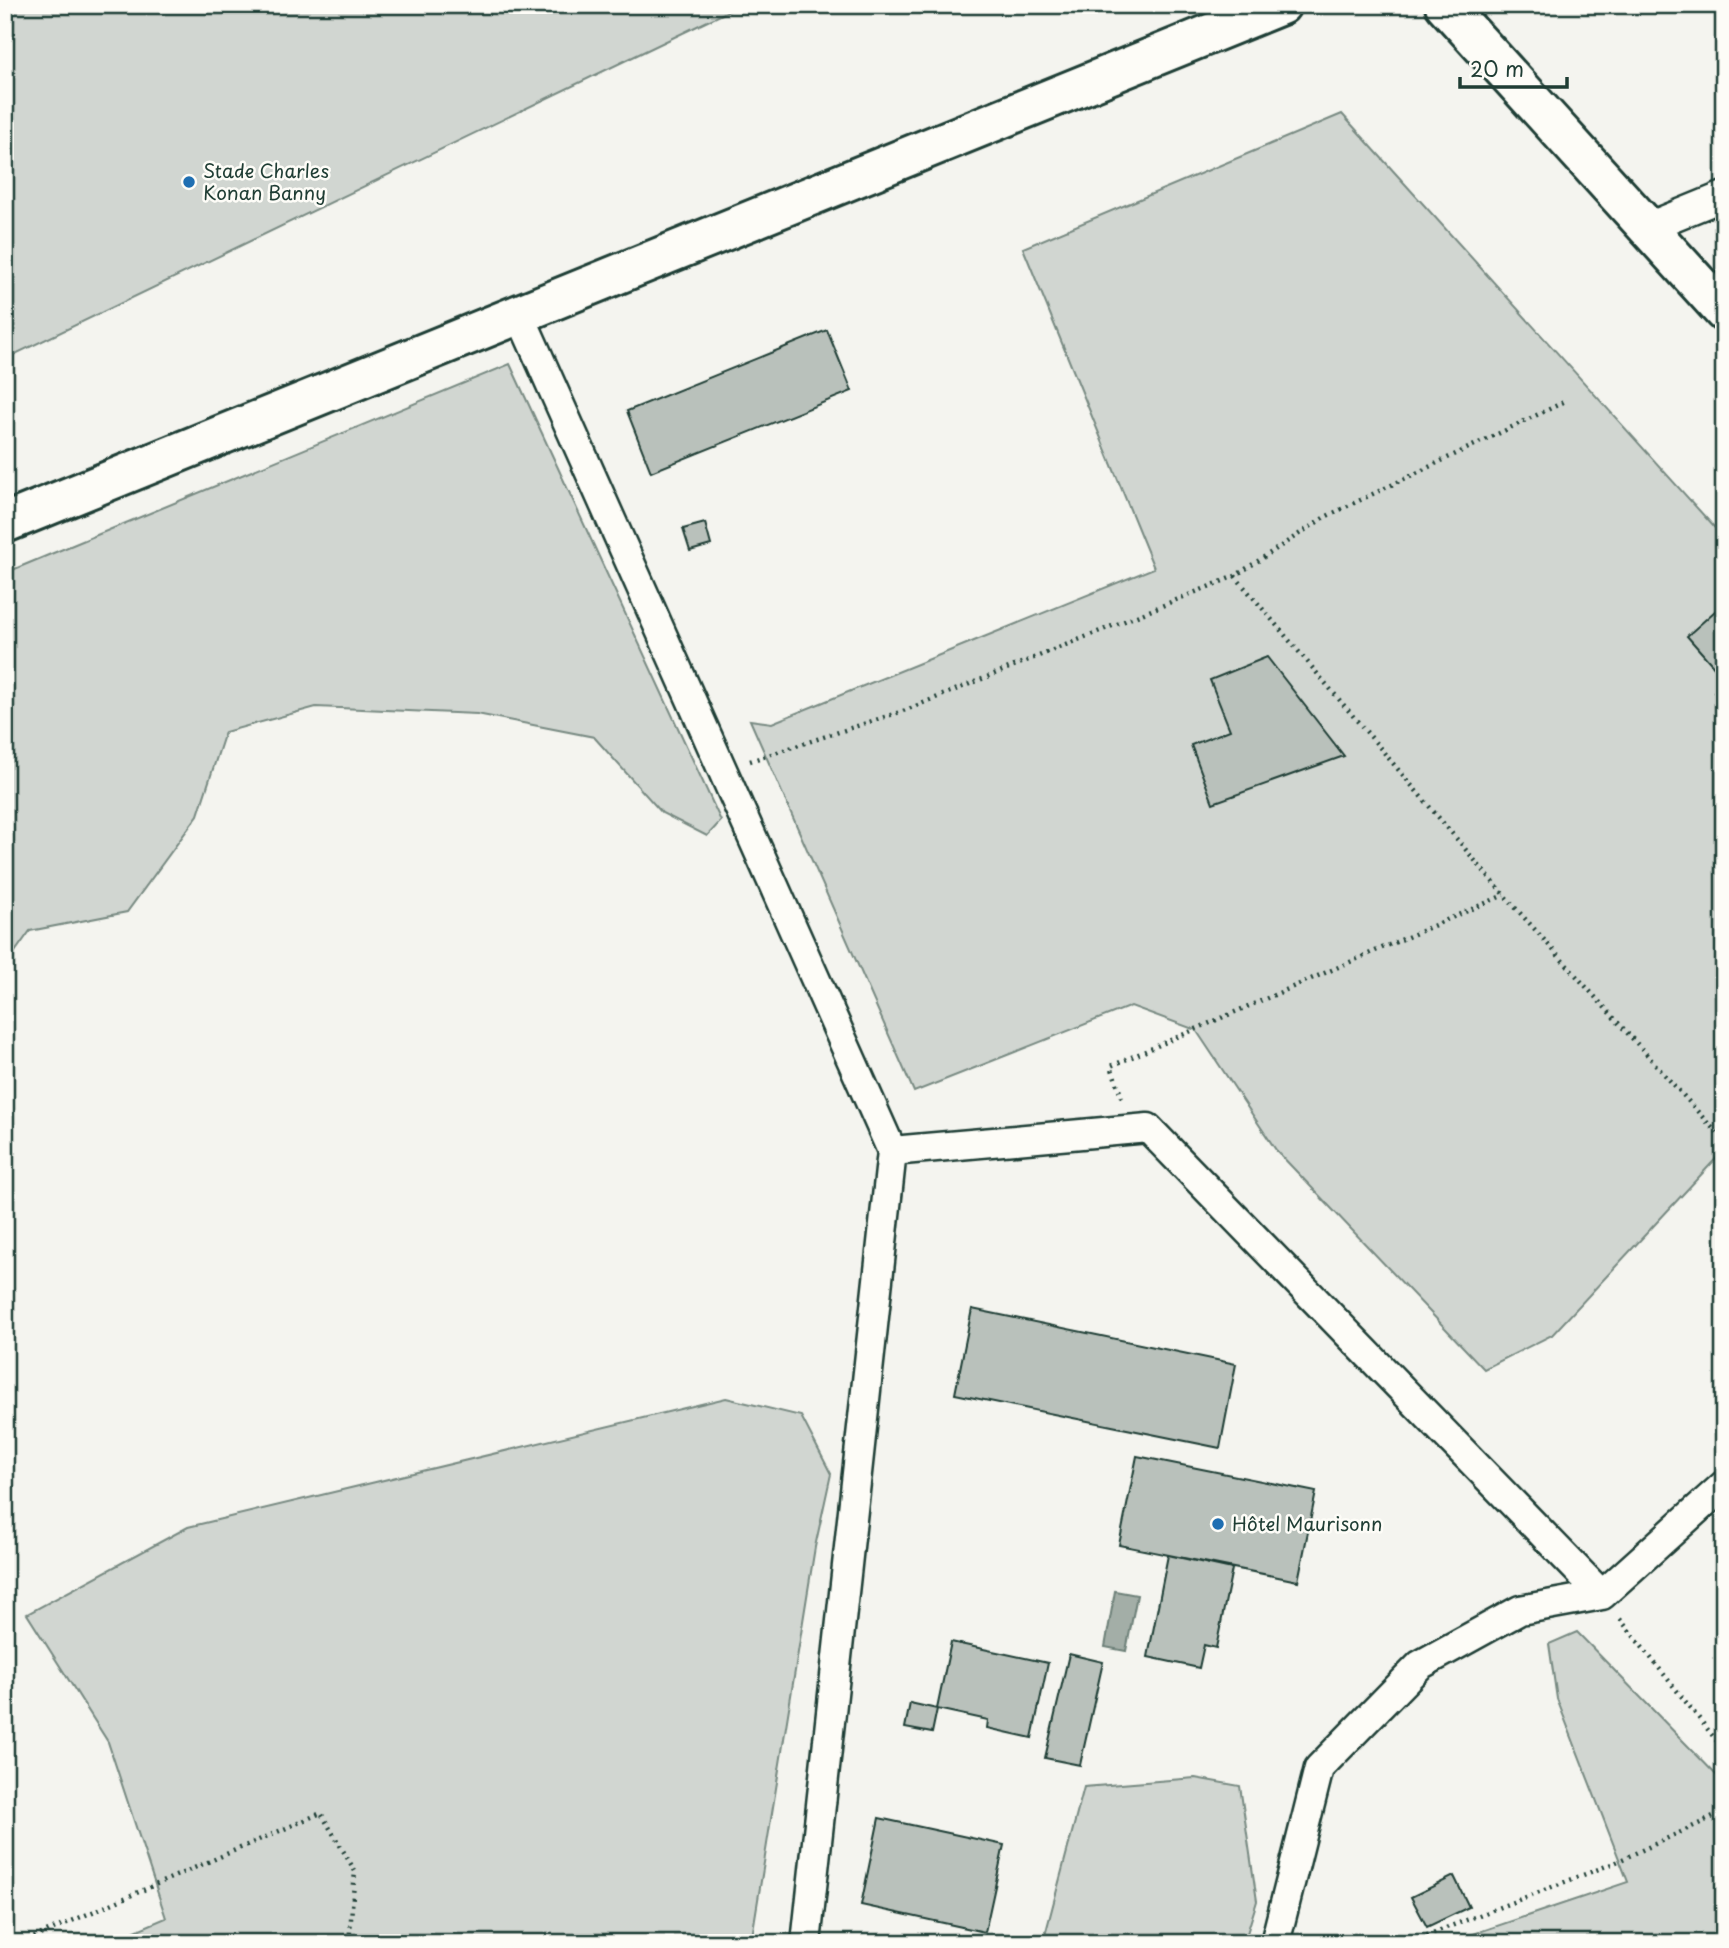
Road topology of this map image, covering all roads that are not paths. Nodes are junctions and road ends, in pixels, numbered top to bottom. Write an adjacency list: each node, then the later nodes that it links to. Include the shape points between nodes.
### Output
1 (1282, 5): 6 (street)
2 (1445, 5): 4 (street)
3 (1724, 196): 4 (street)
4 (1648, 227): 5 (street)
5 (1724, 312)
6 (519, 313): 7 (street); 8 (street)
7 (5, 523)
8 (892, 1150): 10 (street, via 1148,1128); 11 (street)
9 (1724, 1485): 10 (street)
10 (1602, 1595): 12 (street, via 1520,1610 1420,1665 1319,1768)
11 (806, 1943)
12 (1275, 1943)

